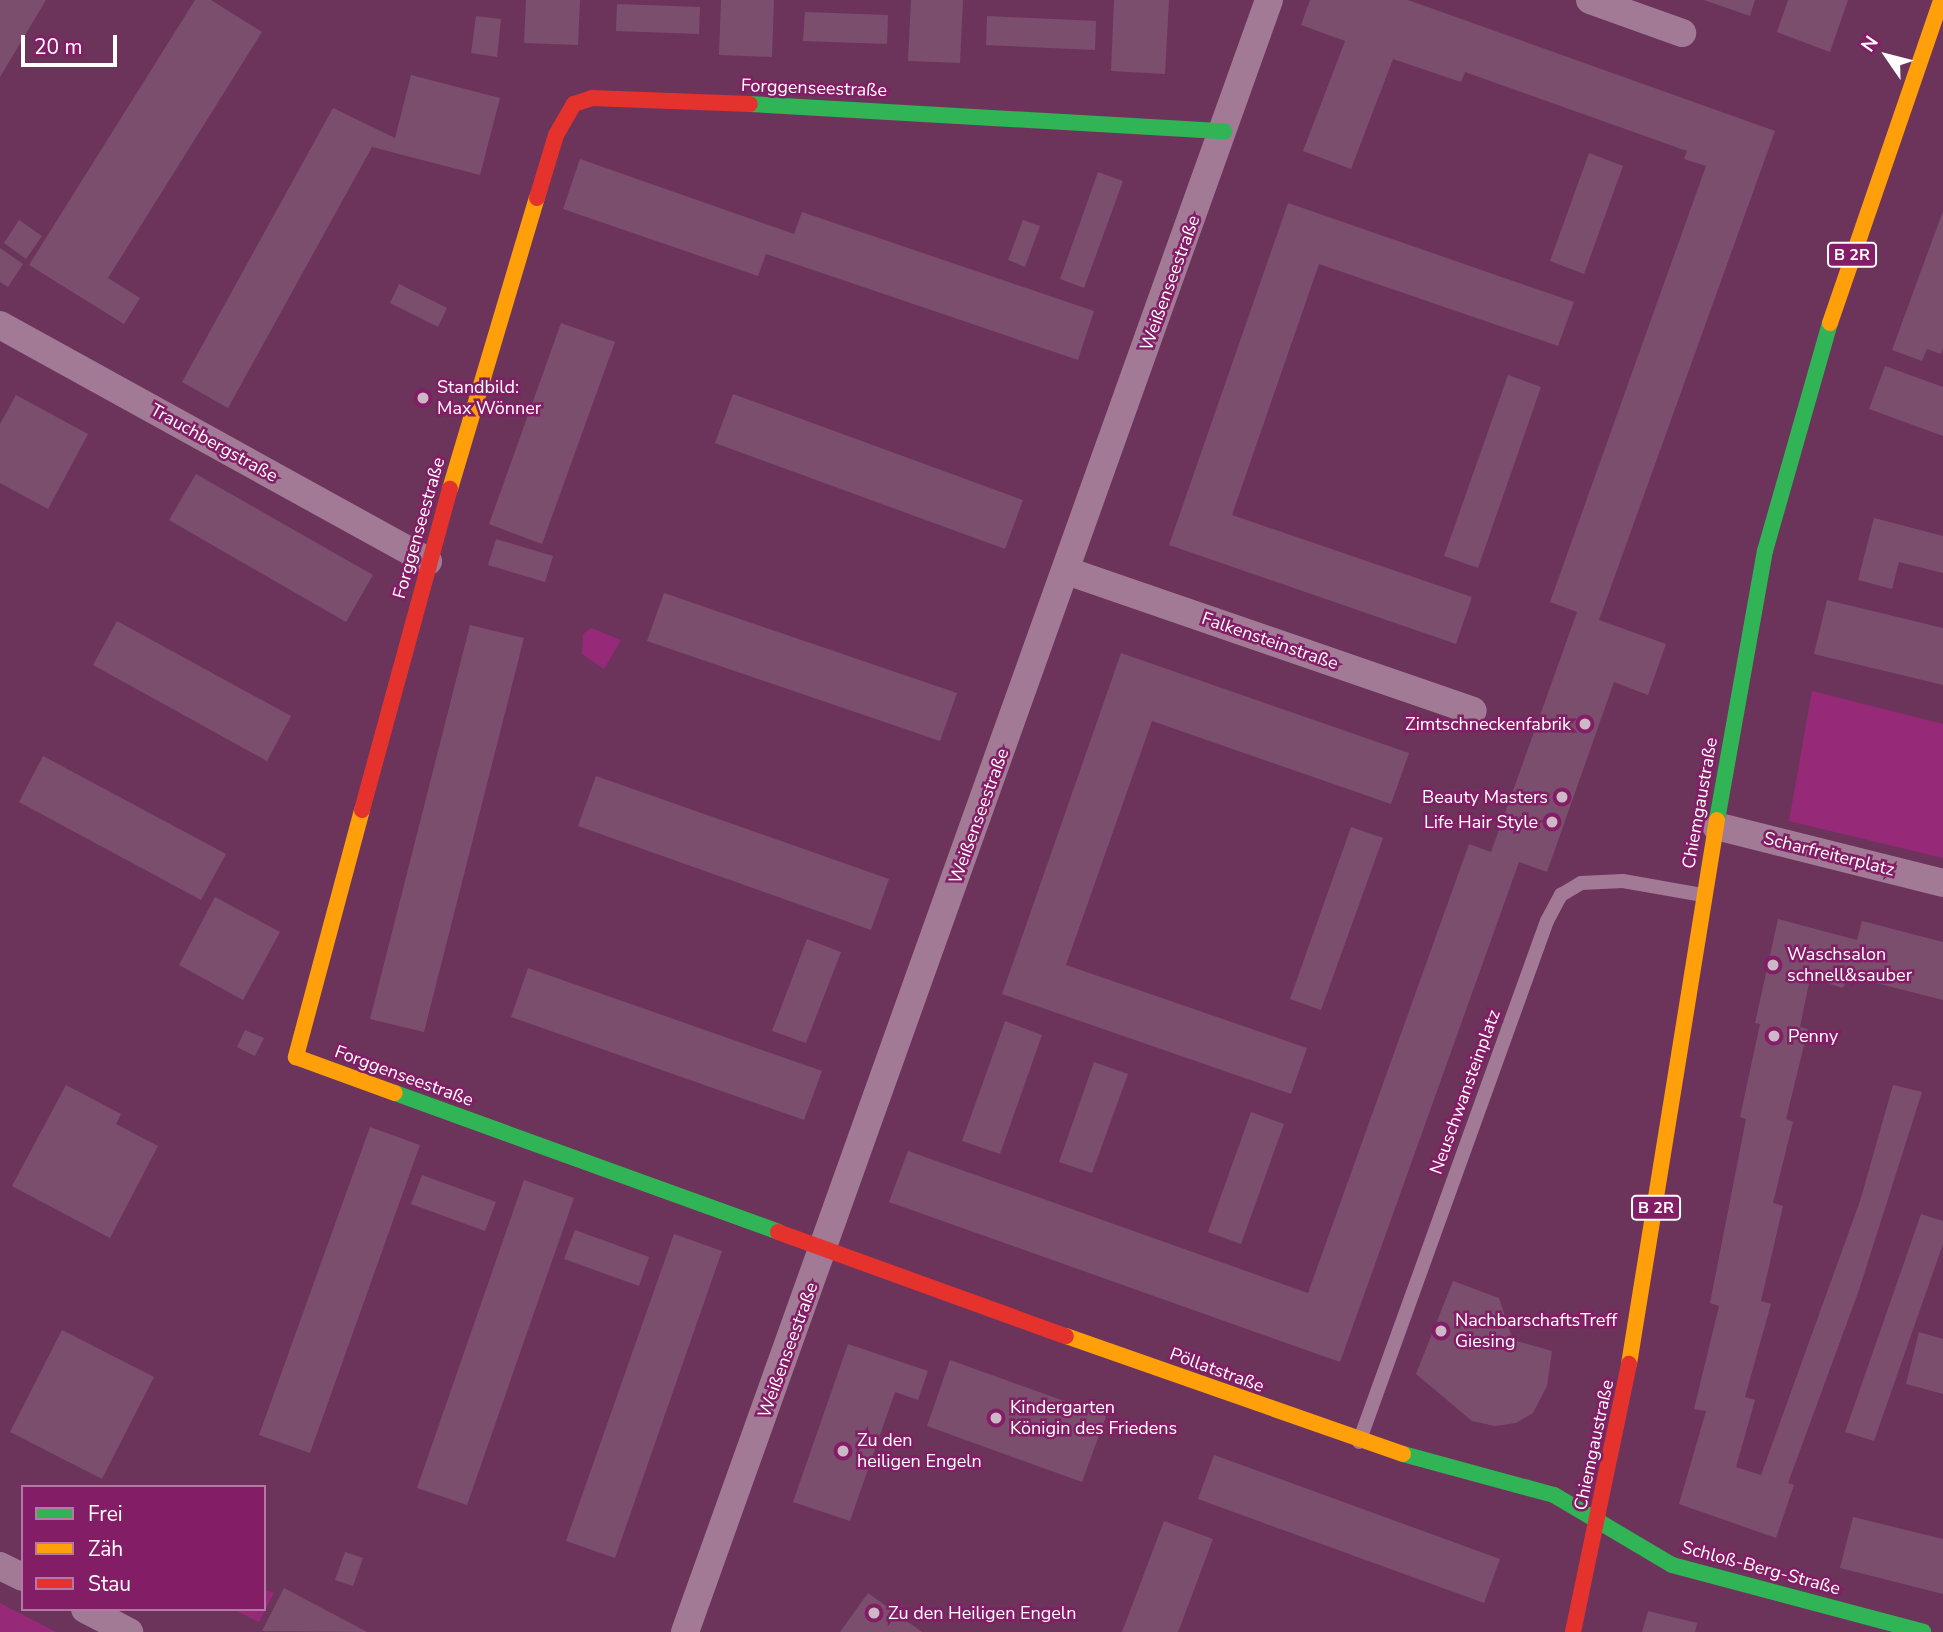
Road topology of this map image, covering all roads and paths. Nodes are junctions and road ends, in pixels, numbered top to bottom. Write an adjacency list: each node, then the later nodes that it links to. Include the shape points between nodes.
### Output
1 (1269, 0): 5 (street, Weißenseestraße)
2 (1590, 0): 4 (street)
3 (1941, 0): 10 (street, Chiemgaustraße / B 2R, via 1836,302 1786,466 1757,593)
4 (1682, 33)
5 (1224, 131): 7 (street, Forggenseestraße, via 896,110 592,98 573,104 556,135); 8 (street, Weißenseestraße)
6 (0, 325): 7 (street, Trauchbergstraße)
7 (428, 561): 13 (street, Forggenseestraße, via 296,1057)
8 (1067, 571): 9 (street, Falkensteinstraße); 13 (street, Weißenseestraße)
9 (1473, 711)
10 (1716, 826): 11 (street, Scharfreiterplatz); 12 (street, Chiemgaustraße / B 2R)
11 (1943, 883)
12 (1703, 896): 14 (lane, Neuschwansteinplatz, via 1623,881 1581,883 1561,895 1547,921); 15 (street, Chiemgaustraße / B 2R, via 1620,1422)
13 (824, 1249): 14 (street, Pöllatstraße); 20 (street, Weißenseestraße)
14 (1359, 1442): 15 (street, Pöllatstraße, via 1530,1486)
15 (1598, 1519): 21 (street, Chiemgaustraße / B 2R); 22 (street, Schloß-Berg-Straße, via 1672,1565)
16 (0, 1566): 17 (street)
17 (21, 1576)
18 (89, 1611): 19 (street)
19 (129, 1632)
20 (685, 1632)
21 (1573, 1632)
22 (1923, 1632)

